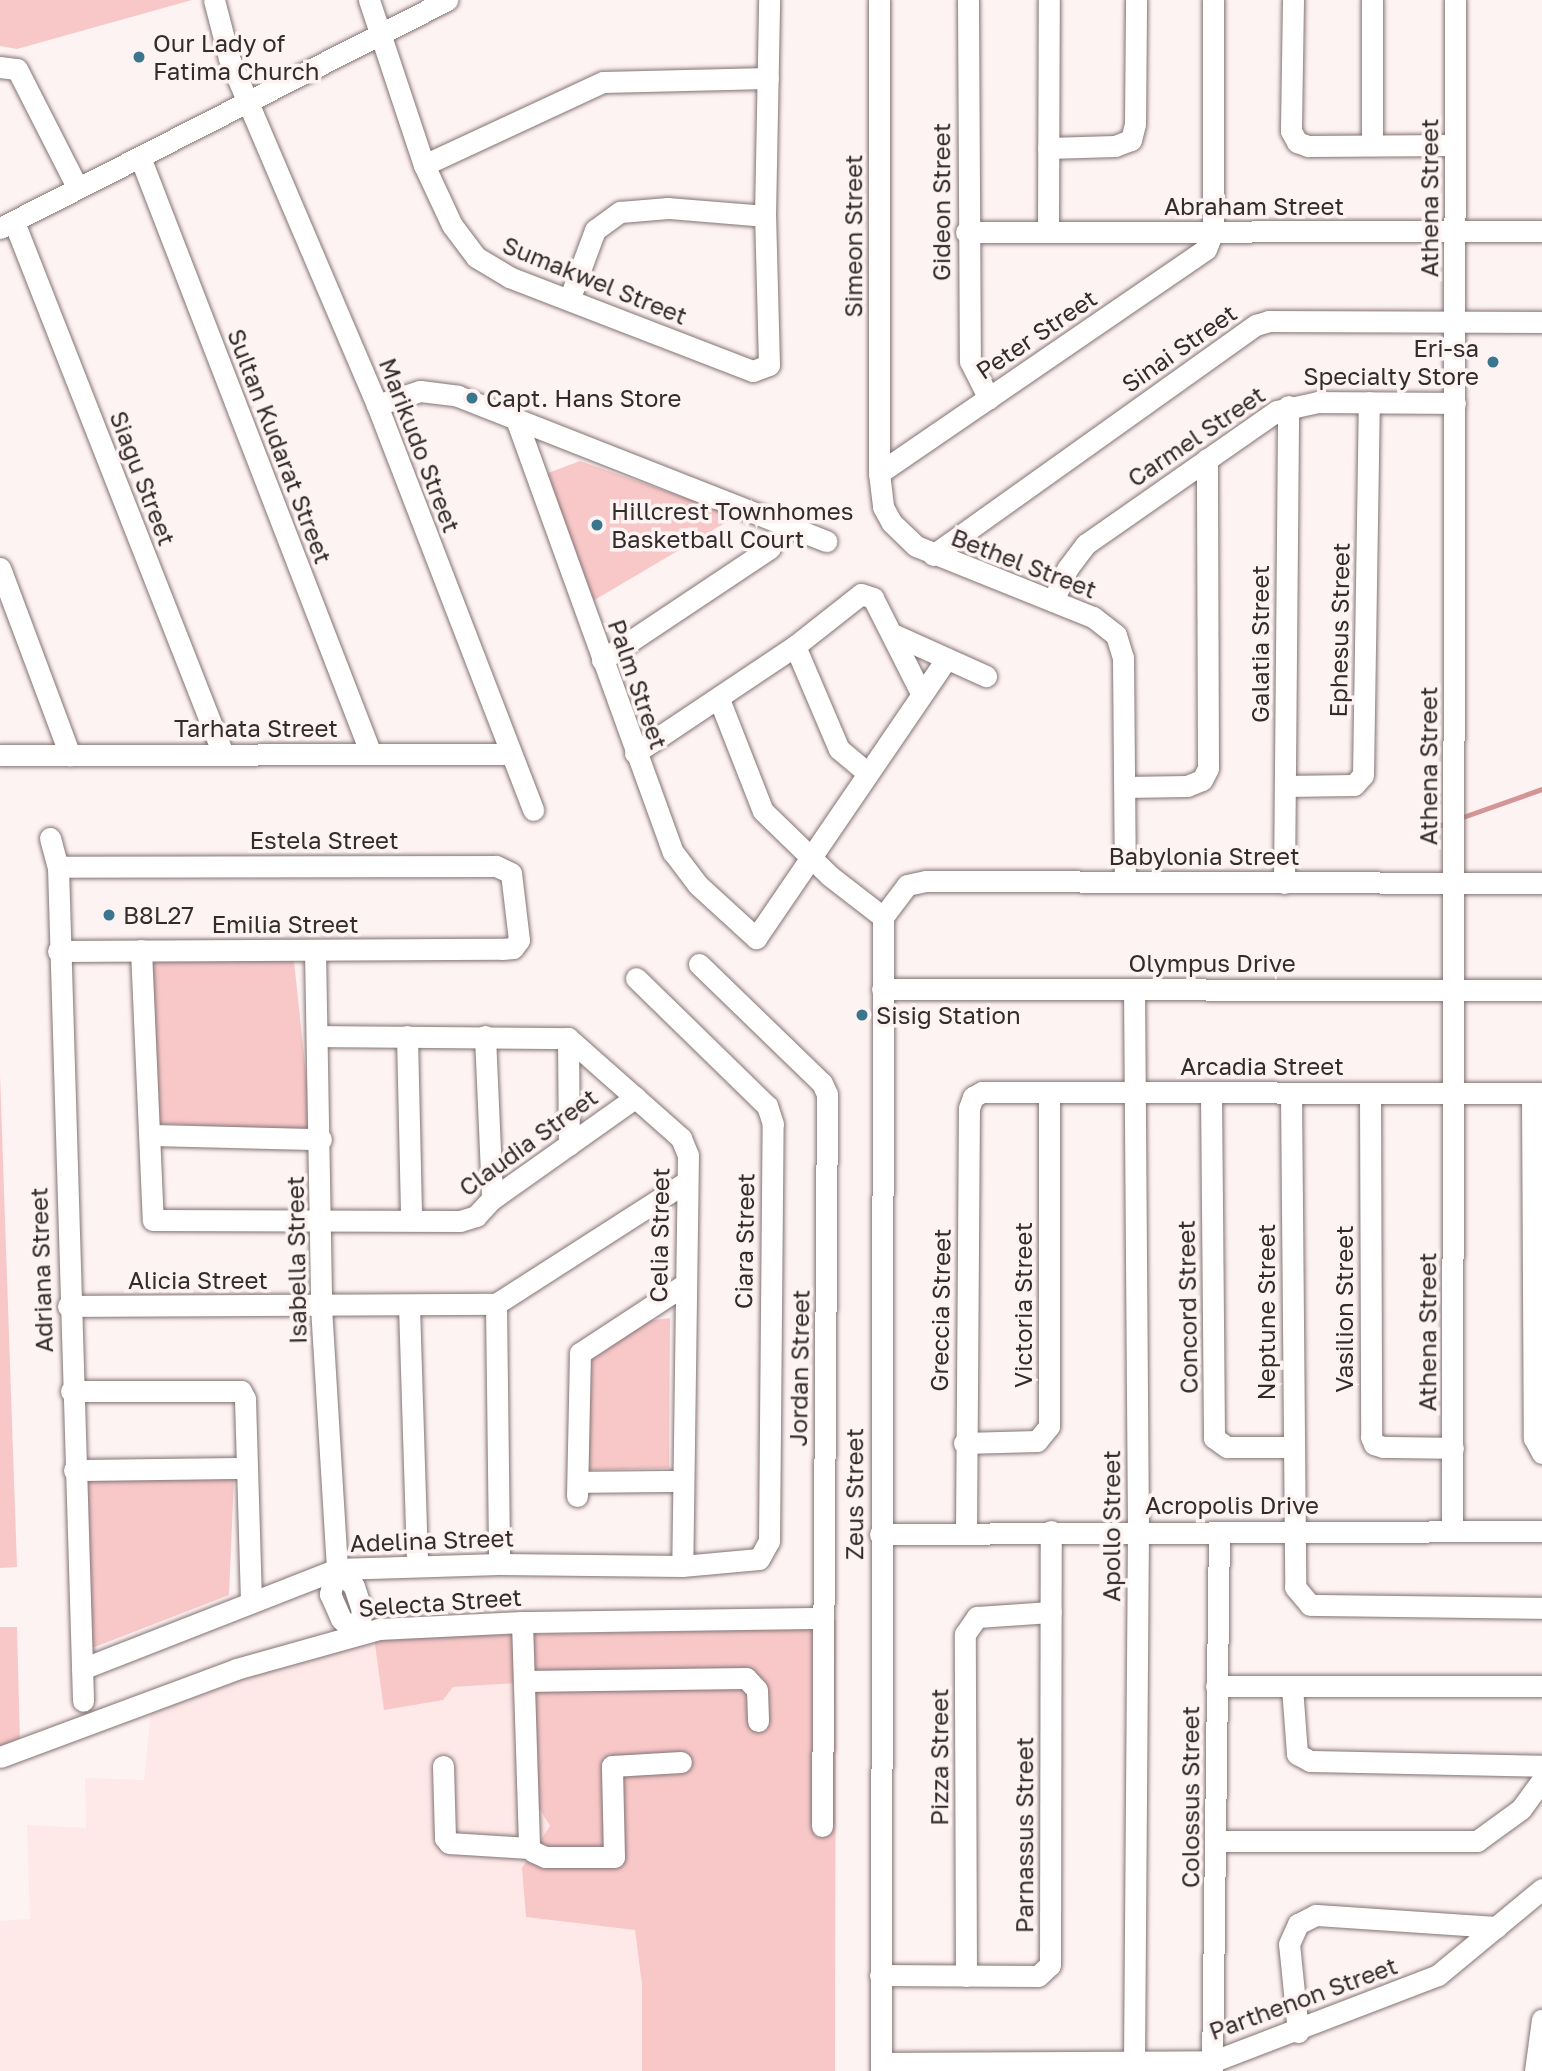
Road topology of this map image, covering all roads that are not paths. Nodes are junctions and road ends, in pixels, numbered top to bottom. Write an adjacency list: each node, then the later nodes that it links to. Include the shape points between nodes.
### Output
1 (214, 0): 16 (street, Marikudo Street, via 229,58)
2 (369, 0): 13 (street, Sumakwel Street)
3 (447, 0): 13 (street)
4 (769, 0): 15 (street)
5 (879, 0): 40 (street, Simeon Street)
6 (968, 0): 26 (street, Gideon Street)
7 (1049, 0): 19 (street)
8 (1136, 0): 19 (street, via 1131,139 1115,146)
9 (1213, 0): 28 (street)
10 (1293, 0): 17 (street, via 1293,137 1308,146)
11 (1372, 0): 17 (street)
12 (1455, 0): 18 (street, Athena Street)
13 (380, 37): 16 (street); 21 (street, Sumakwel Street)
14 (0, 67): 22 (street, via 17,69)
15 (768, 78): 21 (street, via 622,78 603,82); 23 (street)
16 (251, 102): 20 (street); 36 (street, Marikudo Street)
17 (1372, 143): 18 (street)
18 (1455, 145): 29 (street, Athena Street)
19 (1048, 148): 27 (street)
20 (140, 157): 22 (street); 55 (street, Sultan Kudarat Street)
21 (424, 165): 30 (street, Sumakwel Street, via 452,225 476,257 509,277)
22 (78, 187): 24 (street)
23 (765, 216): 30 (street, via 668,208 620,212 594,230); 30 (street, Sumakwel Street, via 769,365 762,371)
24 (7, 225): 54 (street, Siagu Street)
25 (1542, 231): 29 (street, Abraham Street)
26 (967, 232): 27 (street, Abraham Street); 33 (street, Gideon Street, via 970,361)
27 (1048, 232): 28 (street, Abraham Street)
28 (1213, 232): 29 (street, Abraham Street); 33 (street, Peter Street, via 1206,249)
29 (1454, 232): 31 (street, Athena Street)
30 (569, 300)
31 (1455, 322): 32 (street, Sinai Street); 35 (street, Athena Street); 43 (street, Sinai Street, via 1269,321 1256,325)
32 (1542, 322)
33 (989, 398): 40 (street, Peter Street)
34 (1369, 402): 35 (street, Carmel Street); 37 (street, Carmel Street); 60 (street, Ephesus Street, via 1363,775 1354,786)
35 (1455, 403): 68 (street, Athena Street)
36 (377, 405): 38 (street, via 406,394 436,391); 56 (street, Marikudo Street)
37 (1288, 406): 39 (street, Carmel Street); 60 (street, Galatia Street)
38 (516, 419): 41 (street); 49 (street, Palm Street)
39 (1207, 459): 45 (street, Carmel Street, via 1086,544 1074,556); 61 (street, via 1209,768 1202,780 1187,786)
40 (879, 473): 43 (street, Bethel Street, via 883,507 892,523 915,547)
41 (827, 541)
42 (770, 548): 49 (street)
43 (933, 555): 45 (street, Bethel Street)
44 (0, 568): 58 (street)
45 (1053, 601): 61 (street, Bethel Street, via 1106,625 1122,646)
46 (895, 635): 47 (street, via 871,595 861,594); 48 (street); 51 (street)
47 (795, 646): 52 (street); 59 (street, via 839,749)
48 (946, 659): 50 (street); 51 (street)
49 (602, 660): 53 (street, Palm Street)
50 (986, 676)
51 (921, 693): 59 (street)
52 (719, 699): 53 (street); 64 (street, via 763,811)
53 (635, 753): 64 (street, Palm Street, via 683,868 756,938)
54 (223, 754): 55 (street, Tarhata Street); 58 (street, Tarhata Street)
55 (371, 754): 56 (street, Tarhata Street)
56 (511, 754): 62 (street, Marikudo Street)
57 (0, 755): 58 (street, Tarhata Street)
58 (69, 755)
59 (866, 772): 64 (street)
60 (1285, 786): 67 (street, Galatia Street)
61 (1125, 787): 66 (street, Bethel Street)
62 (533, 810)
63 (50, 838): 65 (street, Adriana Street)
64 (813, 859): 70 (street)
65 (58, 867): 71 (street, Estela Street, via 496,866 511,873 519,940); 74 (street, Adriana Street)
66 (1125, 882): 67 (street, Babylonia Street); 70 (street, Babylonia Street, via 916,882 899,892)
67 (1284, 883): 68 (street, Babylonia Street)
68 (1455, 883): 69 (street, Babylonia Street); 79 (street, Athena Street)
69 (1542, 883)
70 (883, 916): 77 (street, Zeus Street)
71 (513, 948): 73 (street, Emilia Street)
72 (141, 950): 73 (street, Emilia Street); 74 (street, Emilia Street); 94 (street)
73 (315, 950): 81 (street, Isabella Street)
74 (58, 951): 103 (street, Adriana Street)
75 (699, 964): 130 (street, Jordan Street, via 822,1083 827,1094)
76 (636, 978): 122 (street, Ciara Street, via 767,1106 773,1124 769,1541)
77 (882, 989): 78 (street, Olympus Drive); 120 (street, Zeus Street)
78 (1134, 989): 79 (street, Olympus Drive); 87 (street, Apollo Street)
79 (1454, 989): 80 (street, Olympus Drive); 91 (street, Athena Street)
80 (1542, 990)
81 (320, 1036): 82 (street); 95 (street, Isabella Street)
82 (407, 1036): 83 (street); 99 (street)
83 (485, 1036): 84 (street); 98 (street)
84 (568, 1038): 93 (street, Celia Street); 96 (street)
85 (982, 1092): 86 (street, Arcadia Street); 107 (street, Greccia Street, via 969,1108)
86 (1049, 1092): 87 (street, Arcadia Street); 107 (street, Victoria Street, via 1049,1426 1037,1441)
87 (1136, 1092): 88 (street, Arcadia Street); 114 (street, Apollo Street)
88 (1211, 1092): 89 (street, Arcadia Street); 108 (street, Concord Street, via 1214,1438 1227,1447)
89 (1291, 1093): 90 (street, Arcadia Street); 108 (street, Neptune Street)
90 (1370, 1093): 91 (street, Arcadia Street); 109 (street, Vasilion Street, via 1371,1437 1383,1447)
91 (1454, 1093): 92 (street, Arcadia Street); 109 (street, Athena Street)
92 (1537, 1093): 110 (street, via 1534,1438)
93 (636, 1097): 96 (street, Claudia Street); 97 (street, Celia Street, via 685,1144)
94 (152, 1135): 95 (street); 100 (street, Claudia Street, via 153,1220)
95 (321, 1139): 100 (street, Isabella Street)
96 (569, 1145): 98 (street, Claudia Street)
97 (686, 1182): 101 (street, Celia Street); 102 (street)
98 (492, 1199): 99 (street, Claudia Street, via 476,1216 460,1221)
99 (411, 1219): 100 (street, Claudia Street)
100 (322, 1221): 105 (street, Isabella Street)
101 (684, 1285): 113 (street, Celia Street); 113 (street, via 580,1353 578,1489)
102 (496, 1304): 104 (street, Alicia Street); 123 (street)
103 (68, 1306): 105 (street, Alicia Street); 106 (street, Adriana Street)
104 (409, 1306): 105 (street, Alicia Street); 124 (street)
105 (321, 1307): 126 (street, Isabella Street)
106 (71, 1391): 111 (street, via 241,1391 245,1399); 112 (street, Adriana Street)
107 (964, 1443): 121 (street, Greccia Street)
108 (1293, 1447): 119 (street, Neptune Street)
109 (1453, 1448): 116 (street, Athena Street)
110 (1542, 1452)
111 (244, 1468): 112 (street); 127 (street)
112 (74, 1470): 133 (street, Adriana Street)
113 (682, 1481): 125 (street, Celia Street)
114 (1138, 1530): 115 (street, Acropolis Drive); 118 (street, Acropolis Drive); 154 (street, Apollo Street)
115 (1051, 1531): 121 (street, Acropolis Drive); 129 (street, Parnassus Street)
116 (1452, 1531): 117 (street, Acropolis Drive); 119 (street, Acropolis Drive)
117 (1542, 1531)
118 (1219, 1532): 119 (street, Acropolis Drive); 135 (street, Colossus Street)
119 (1295, 1532): 128 (street, Neptune Street, via 1295,1587 1310,1605)
120 (880, 1534): 121 (street, Acropolis Drive); 150 (street, Zeus Street)
121 (966, 1534)
122 (759, 1559): 125 (street, Adelina Street)
123 (499, 1564): 124 (street, Adelina Street); 125 (street, Adelina Street)
124 (417, 1565): 126 (street, Adelina Street)
125 (682, 1566)
126 (337, 1569): 127 (street, Adelina Street); 132 (street, Isabella Street, via 330,1594 341,1619)
127 (251, 1602): 133 (street, Adelina Street)
128 (1542, 1608)
129 (1051, 1612): 151 (street, Pizza Street, via 977,1617 965,1634); 151 (street, Parnassus Street, via 1050,1965 1038,1976)
130 (820, 1618): 131 (street, Selecta Street); 145 (street, Jordan Street)
131 (522, 1622): 132 (street, Selecta Street); 134 (street)
132 (357, 1633): 140 (street, Selecta Street, via 236,1669)
133 (82, 1669): 138 (street, Adriana Street)
134 (524, 1681): 139 (street, via 746,1678 757,1690); 147 (street)
135 (1216, 1686): 137 (street); 146 (street, Colossus Street)
136 (1542, 1686): 137 (street)
137 (1292, 1688): 143 (street, via 1292,1737 1297,1754 1310,1761)
138 (83, 1701)
139 (758, 1721)
140 (0, 1757)
141 (681, 1762): 147 (street, via 612,1766 614,1857 545,1857)
142 (443, 1766): 147 (street, via 445,1838 449,1843)
143 (1542, 1766)
144 (1542, 1780): 146 (street, via 1521,1809 1477,1841)
145 (822, 1826)
146 (1217, 1841): 155 (street, Colossus Street)
147 (530, 1847)
148 (1542, 1889): 149 (street, Parthenon Street)
149 (1497, 1927): 153 (street, Parthenon Street, via 1438,1975); 153 (street, via 1316,1915 1298,1924 1289,1944)
150 (880, 1975): 151 (street, Parnassus Street); 156 (street, Zeus Street)
151 (967, 1976)
152 (1542, 2019): 157 (street)
153 (1298, 2032): 155 (street, Parthenon Street)
154 (1134, 2063): 155 (street, Parthenon Street); 156 (street, Parthenon Street)
155 (1213, 2066)
156 (881, 2067)
157 (1535, 2071)

